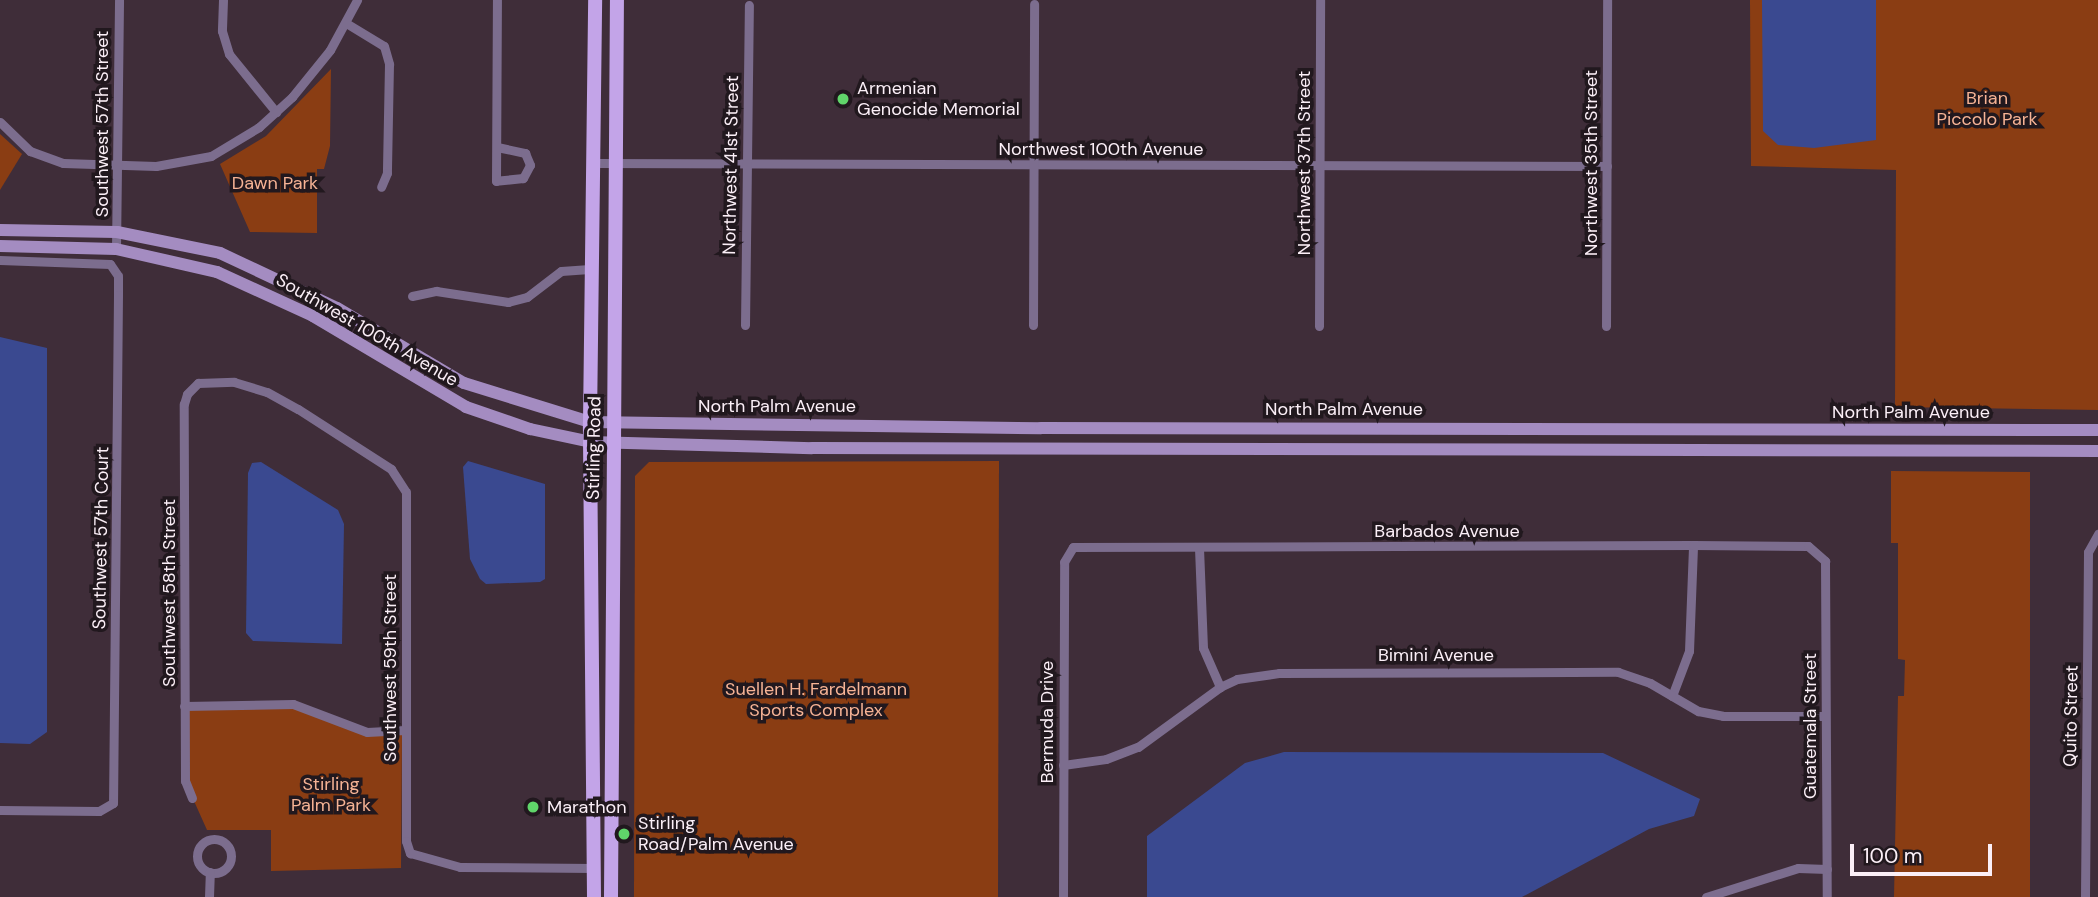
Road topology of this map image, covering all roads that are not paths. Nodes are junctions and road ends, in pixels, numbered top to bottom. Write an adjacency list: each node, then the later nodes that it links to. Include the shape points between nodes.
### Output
1 (118, 0): 19 (street, Southwest 57th Street)
2 (223, 0): 12 (street, via 222,31 229,54)
3 (357, 0): 11 (street)
4 (497, 0): 14 (street)
5 (595, 0): 15 (main road, Stirling Road)
6 (617, 0): 16 (main road, Stirling Road)
7 (1320, 0): 20 (street, Northwest 37th Street)
8 (1606, 0): 21 (street, Northwest 35th Street)
9 (1034, 4): 18 (street)
10 (749, 5): 17 (street, Northwest 41st Street)
11 (346, 23): 12 (street, via 311,75); 22 (street, via 384,46 389,64 387,173)
12 (276, 112): 19 (street, via 211,156 175,164)
13 (3, 126): 19 (street, via 19,144 50,160)
14 (497, 147): 14 (street, via 525,153 530,165 526,175 516,181 496,181)
15 (594, 163): 16 (street, Northwest 100th Avenue); 28 (main road, Stirling Road)
16 (619, 163): 17 (street, Northwest 100th Avenue); 35 (main road, Stirling Road)
17 (747, 163): 18 (street, Northwest 100th Avenue); 30 (street, Northwest 41st Street)
18 (1033, 164): 20 (street, Northwest 100th Avenue); 31 (street)
19 (117, 165): 24 (street, Southwest 57th Street)
20 (1320, 165): 21 (street, Northwest 100th Avenue); 32 (street, Northwest 37th Street)
21 (1607, 166): 33 (street, Northwest 35th Street)
22 (381, 187)
23 (0, 230): 24 (main road, Southwest 100th Avenue)
24 (117, 232): 26 (street, Southwest 57th Street); 34 (main road, Southwest 100th Avenue, via 169,240 235,259 337,308 464,383)
25 (0, 246): 26 (main road, Southwest 100th Avenue)
26 (116, 249): 39 (main road, Southwest 100th Avenue, via 182,262 258,288 466,407 530,429)
27 (0, 260): 57 (street, Southwest 57th Court, via 100,261 115,269 117,421 111,807 99,811)
28 (593, 269): 29 (street, via 561,271 527,297 508,302 436,291); 34 (main road, Stirling Road)
29 (412, 296)
30 (745, 325)
31 (1032, 326)
32 (1320, 326)
33 (1606, 326)
34 (590, 422): 35 (main road, North Palm Avenue); 39 (main road, Stirling Road)
35 (613, 423): 36 (main road, North Palm Avenue); 40 (main road, Stirling Road)
36 (1223, 427): 37 (main road, North Palm Avenue); 41 (main road)
37 (1913, 430): 38 (main road, North Palm Avenue); 42 (main road)
38 (2098, 430)
39 (591, 442): 40 (main road); 58 (main road, Stirling Road)
40 (612, 443): 41 (main road, via 914,449); 63 (main road, Stirling Road)
41 (1223, 446): 42 (main road)
42 (1913, 450): 43 (main road)
43 (2098, 451)
44 (402, 483): 52 (street, Southwest 58th Street, via 391,469 267,392 226,382 206,381 191,388 184,404); 54 (street, Southwest 59th Street, via 406,505)
45 (2096, 535): 67 (street, Quito Street, via 2088,552)
46 (1693, 545): 47 (street, Barbados Avenue); 49 (street, Barbados Avenue, via 1808,546); 51 (street, via 1689,651)
47 (1199, 548): 48 (street, Barbados Avenue, via 1079,545); 50 (street, via 1203,648)
48 (1070, 549): 55 (street, Bermuda Drive, via 1064,562)
49 (1822, 555): 53 (street, Guatemala Street, via 1826,568)
50 (1220, 687): 51 (street, Bimini Avenue, via 1237,678 1279,673 1567,670 1618,672); 55 (street, Bimini Avenue, via 1138,747 1107,759)
51 (1672, 696): 53 (street, Bimini Avenue, via 1698,711 1723,716)
52 (184, 706): 54 (street, via 293,705 367,732); 56 (street, Southwest 58th Street, via 185,781)
53 (1825, 716): 59 (street, Guatemala Street)
54 (405, 730): 58 (street, Southwest 59th Street, via 410,853 460,867)
55 (1063, 765): 64 (street, Bermuda Drive)
56 (192, 798)
57 (0, 810)
58 (594, 868): 62 (main road, Stirling Road)
59 (1827, 869): 65 (street, via 1798,868); 66 (street, Guatemala Street)
60 (210, 872): 61 (street)
61 (209, 897)
62 (594, 897)
63 (611, 897)
64 (1063, 897)
65 (1706, 897)
66 (1827, 897)
67 (2085, 897)

